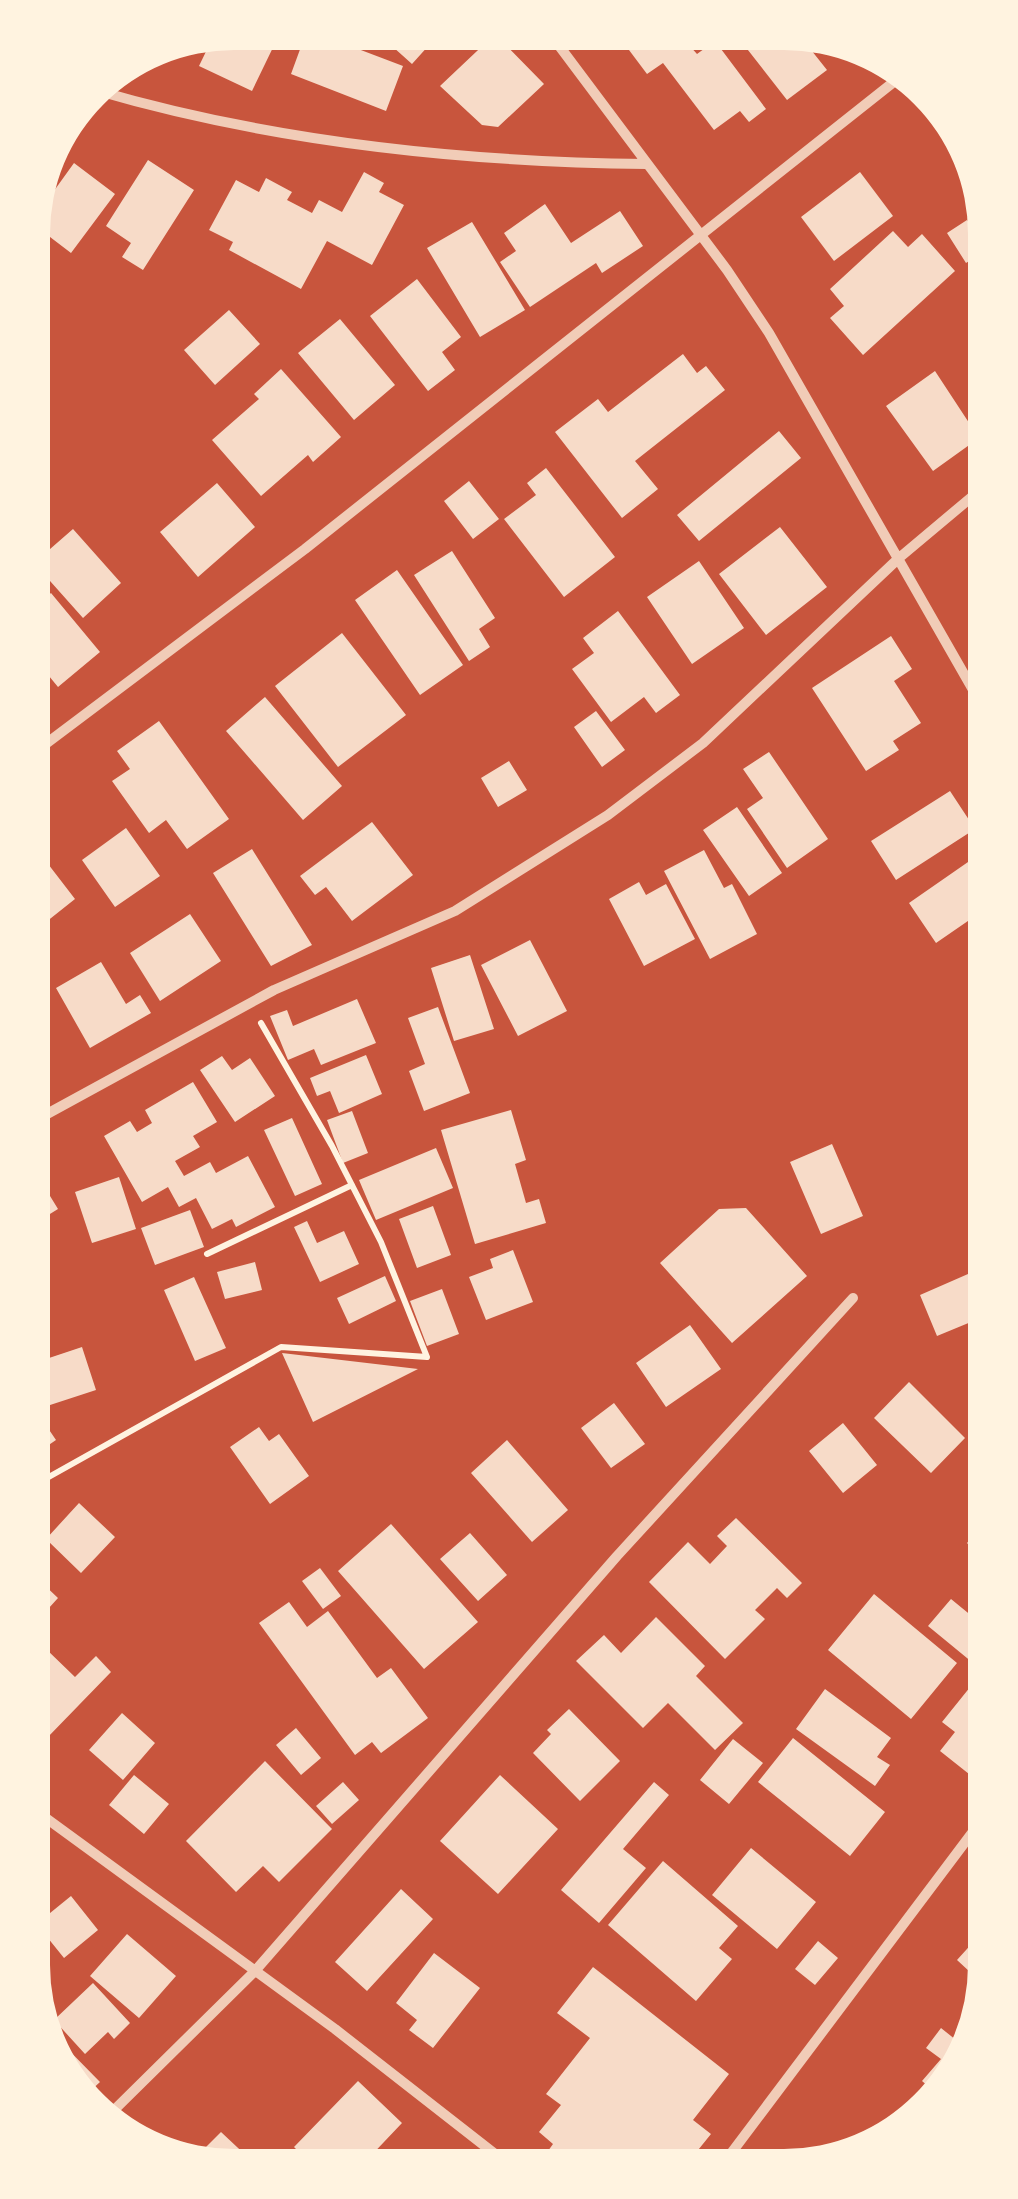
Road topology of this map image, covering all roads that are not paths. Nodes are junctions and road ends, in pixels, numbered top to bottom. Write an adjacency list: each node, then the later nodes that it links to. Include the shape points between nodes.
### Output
1 (561, 50): 4 (street)
2 (891, 85): 5 (street)
3 (115, 95): 4 (street, via 264,131 504,160)
4 (648, 164): 5 (street)
5 (702, 236): 7 (street, via 769,333); 9 (street)
6 (968, 500): 7 (street)
7 (899, 558): 8 (street); 10 (street, via 703,743 608,815 455,911 250,1003)
8 (968, 681)
9 (50, 741)
10 (50, 1112)
11 (853, 1298): 14 (street)
12 (50, 1821): 14 (street)
13 (968, 1838): 17 (street)
14 (255, 1971): 15 (street); 16 (street)
15 (117, 2106)
16 (488, 2149)
17 (734, 2149)

